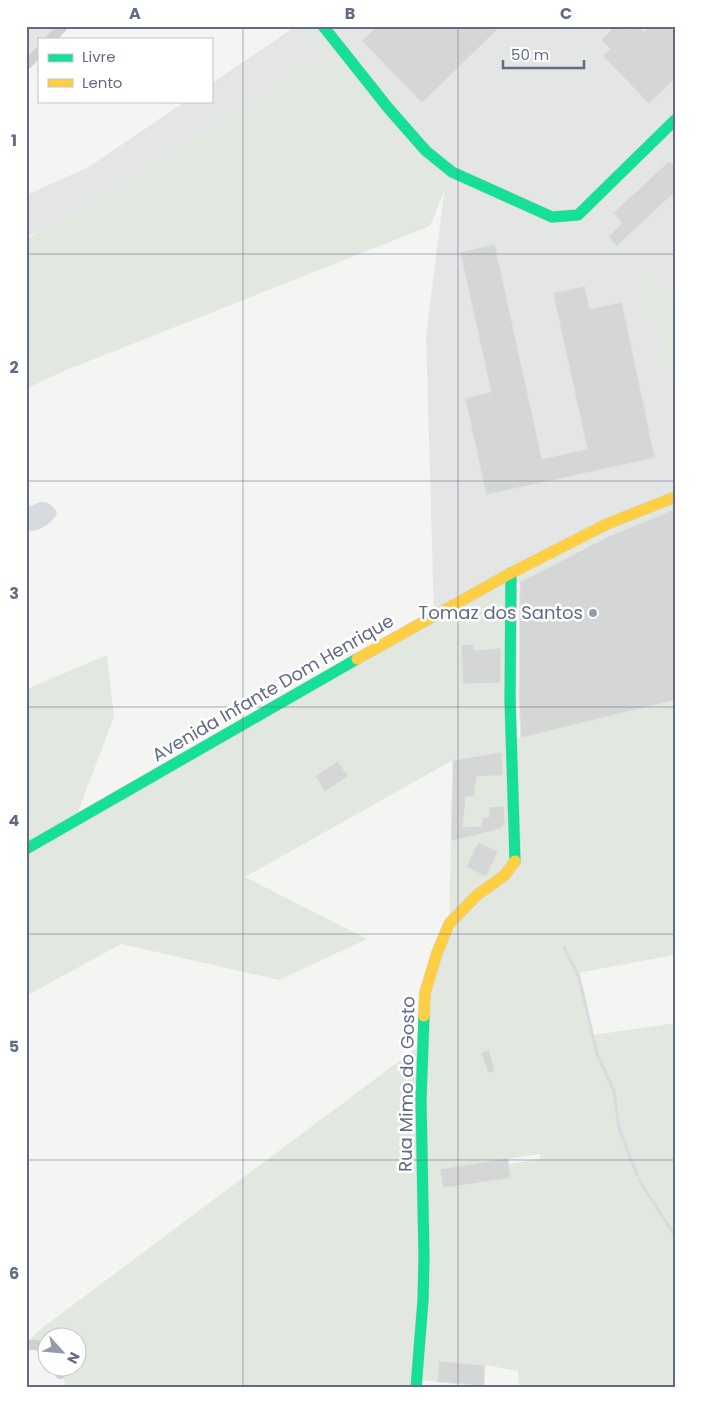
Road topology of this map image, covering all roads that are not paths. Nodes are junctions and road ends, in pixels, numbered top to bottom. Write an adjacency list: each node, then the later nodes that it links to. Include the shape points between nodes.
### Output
1 (63, 26): 3 (street)
2 (324, 26): 6 (street, via 426,151 452,172 552,217 578,215)
3 (52, 38)
4 (38, 53): 5 (street)
5 (26, 65)
6 (675, 120)
7 (675, 497): 8 (street, Avenida Infante Dom Henrique, via 607,524)
8 (512, 572): 9 (street, Avenida Infante Dom Henrique); 10 (street, Rua Mimo do Gosto, via 510,699 514,862 505,875 477,895 449,924 425,993 421,1100 424,1258)
9 (26, 849)
10 (416, 1388)

